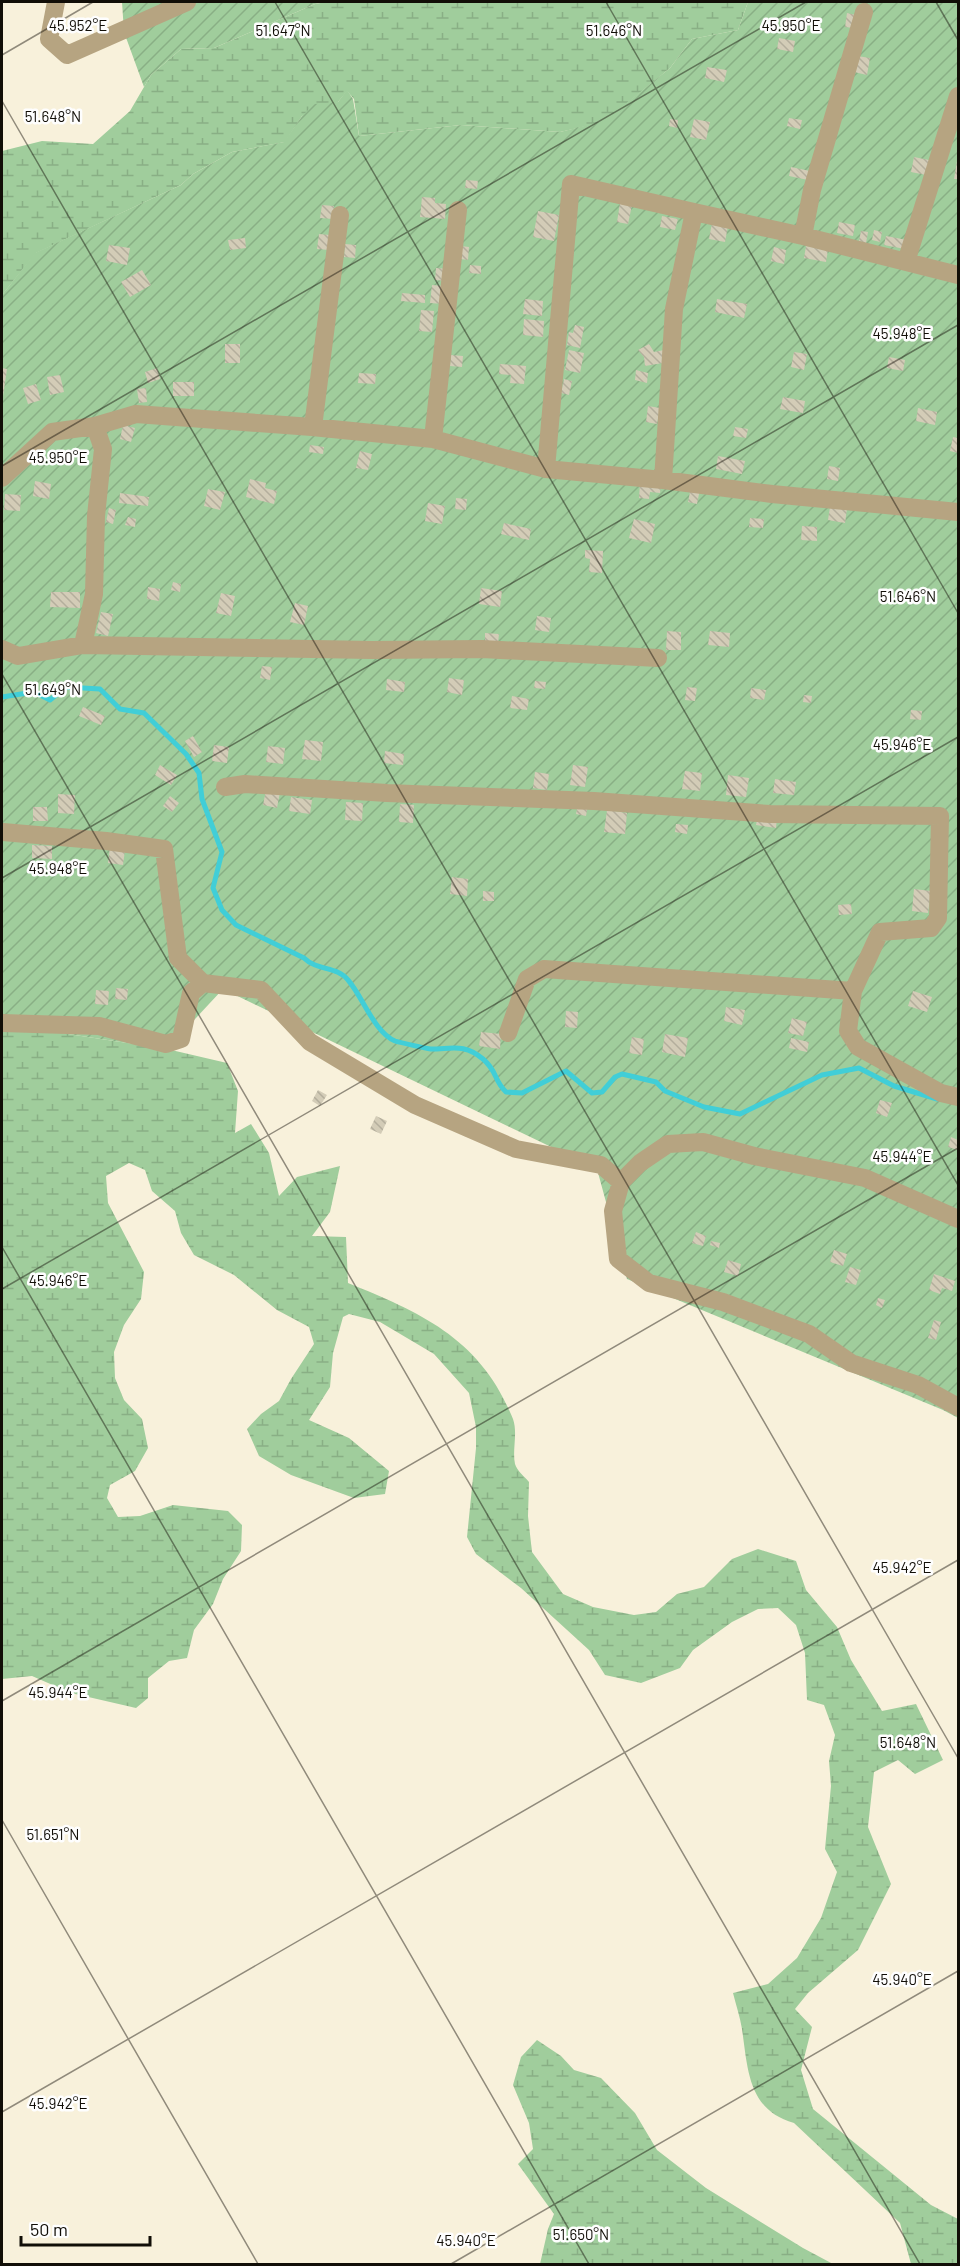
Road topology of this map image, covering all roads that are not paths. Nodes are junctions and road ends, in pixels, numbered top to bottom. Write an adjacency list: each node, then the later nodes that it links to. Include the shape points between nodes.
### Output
1 (56, 2): 2 (street, via 49,39 67,55)
2 (187, 2)
3 (864, 12): 8 (street, via 812,190)
4 (958, 96): 9 (street)
5 (458, 210): 13 (street)
6 (694, 212): 8 (street); 14 (street, via 571,184); 16 (street, via 674,309)
7 (340, 215): 12 (street)
8 (803, 236): 9 (street)
9 (906, 262): 10 (street)
10 (958, 275)
11 (95, 426): 12 (street, via 136,414); 15 (street, via 52,432); 18 (street, via 103,449 94,594)
12 (313, 427): 13 (street)
13 (433, 439): 14 (street)
14 (546, 469): 16 (street)
15 (2, 478)
16 (663, 480): 17 (street)
17 (958, 512)
18 (83, 645): 19 (street, via 18,656); 20 (street, via 482,649)
19 (2, 649)
20 (658, 658)
21 (225, 787): 24 (street, via 245,784 594,801 770,814 940,816 938,918 931,928 880,932)
22 (3, 832): 23 (street, via 164,849 178,958)
23 (203, 983): 25 (street, via 191,993 182,1039 166,1044 99,1026); 28 (street, via 261,990 310,1042 415,1105 516,1149 601,1165)
24 (853, 991): 26 (street, via 544,969 527,979); 27 (street, via 848,1030 858,1047 941,1093)
25 (2, 1023)
26 (508, 1033)
27 (958, 1098)
28 (621, 1182): 29 (street, via 668,1144 703,1142 865,1178); 30 (street, via 614,1211 618,1259 649,1283 723,1302 809,1334 851,1363 918,1384)
29 (958, 1219)
30 (958, 1407)

